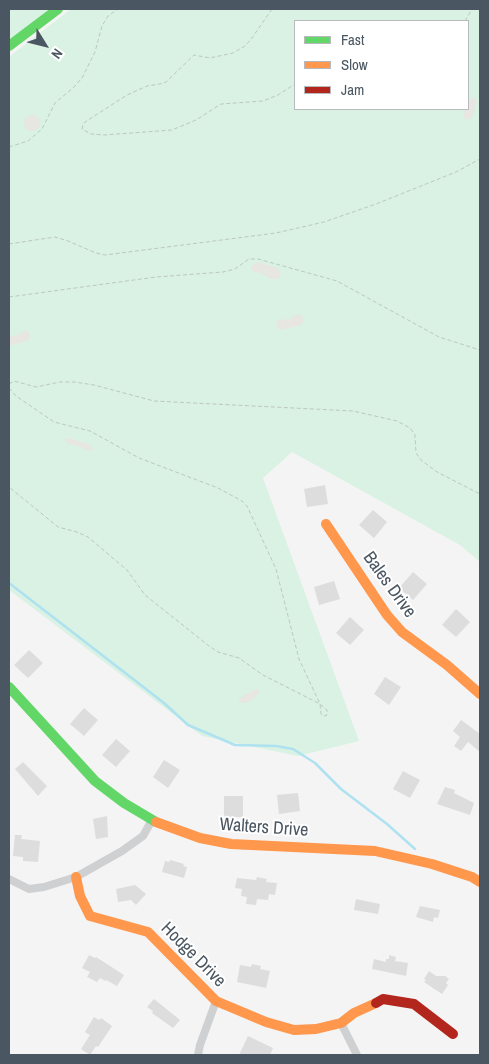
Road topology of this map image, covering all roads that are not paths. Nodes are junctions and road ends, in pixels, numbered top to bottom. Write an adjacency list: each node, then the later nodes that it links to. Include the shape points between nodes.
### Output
1 (58, 9): 2 (street)
2 (9, 46)
3 (326, 524): 5 (street, Bales Drive, via 402,632)
4 (9, 687): 6 (street, Walters Drive, via 95,781)
5 (480, 694)
6 (152, 820): 7 (street, via 143,836); 9 (street, Walters Drive, via 200,838 231,844 375,851 432,864)
7 (76, 877): 8 (street, via 29,889); 10 (street, Hodge Drive, via 80,896 90,916 148,932)
8 (9, 879)
9 (480, 882)
10 (216, 1002): 11 (street, Hodge Drive, via 294,1030); 13 (street)
11 (341, 1023): 12 (street, via 383,999 414,1004); 14 (street)
12 (453, 1034)
13 (198, 1055)
14 (357, 1055)

